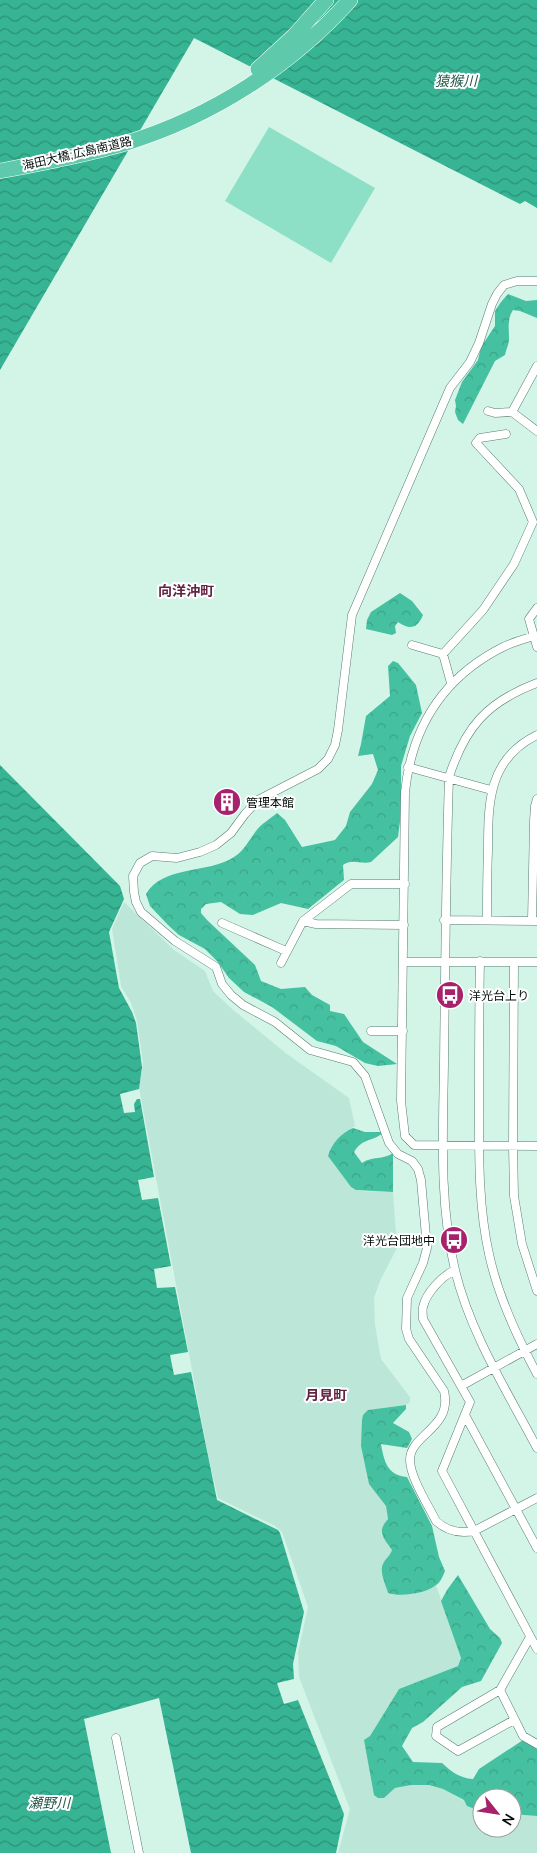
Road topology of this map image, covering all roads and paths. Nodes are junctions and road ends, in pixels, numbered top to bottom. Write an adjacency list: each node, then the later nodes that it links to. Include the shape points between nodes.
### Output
1 (326, 0): 5 (highway, via 294,36)
2 (338, 0): 5 (highway, 海田大橋;広島南道路, via 297,40)
3 (350, 0): 6 (highway, 海田大橋;広島南道路, via 295,52)
4 (360, 0): 6 (highway, via 300,54)
5 (255, 71): 7 (highway, 海田大橋;広島南道路, via 194,106 146,127 93,143)
6 (233, 95): 8 (highway, 海田大橋;広島南道路, via 181,122 145,136 92,152)
7 (0, 162)
8 (0, 171)
9 (537, 281): 59 (street, via 504,285 492,304 470,362 450,388 352,615 338,730 328,759 309,775 258,800 231,833 216,845 177,858 152,856 140,863 133,876 136,902 141,912 175,941 216,967 222,984 231,995 275,1022 310,1050 348,1060 361,1069 389,1143 418,1169 426,1248 423,1263 407,1298 406,1329 446,1399 443,1415 414,1449 410,1458 411,1470 436,1521 456,1532)
10 (537, 366): 12 (street)
11 (488, 411): 12 (street)
12 (512, 412): 13 (street)
13 (537, 431)
14 (506, 434): 19 (street, via 480,438 476,443 519,489 533,522 514,564 483,610)
15 (537, 608): 16 (street, via 529,619)
16 (534, 636): 18 (street); 21 (street, via 481,660)
17 (412, 645): 19 (street)
18 (537, 647)
19 (443, 654): 21 (street)
20 (537, 683): 24 (street, via 499,700 481,717 465,738)
21 (451, 684): 23 (street, via 416,738)
22 (537, 735): 25 (street, via 524,742 505,761)
23 (408, 766): 24 (street); 28 (street)
24 (449, 777): 25 (street); 29 (street)
25 (491, 790): 30 (street)
26 (537, 799): 27 (street)
27 (535, 821): 32 (street)
28 (405, 884): 31 (street, via 352,884); 34 (street)
29 (444, 920): 30 (street); 38 (street)
30 (487, 920): 32 (street)
31 (303, 921): 34 (street); 35 (street)
32 (535, 921)
33 (222, 923): 35 (street)
34 (404, 925): 37 (street)
35 (286, 951): 41 (street)
36 (480, 961): 38 (street); 39 (street); 45 (street)
37 (404, 962): 38 (street); 43 (street)
38 (444, 962): 44 (street)
39 (514, 962): 40 (street); 46 (street)
40 (537, 962)
41 (281, 963)
42 (371, 1031): 43 (street)
43 (403, 1031): 44 (street, via 401,1101 405,1136 414,1145)
44 (443, 1144): 45 (street); 48 (street, via 445,1203)
45 (479, 1145): 46 (street); 51 (street, via 481,1195 489,1254 507,1311)
46 (513, 1146): 47 (street); 49 (street, via 514,1196 522,1244)
47 (537, 1146)
48 (455, 1270): 52 (street, via 475,1329); 54 (street, via 448,1273 427,1296 422,1308 423,1319)
49 (537, 1291)
50 (537, 1344): 51 (street)
51 (525, 1352): 52 (street); 53 (street)
52 (494, 1367): 54 (street); 56 (street)
53 (537, 1374)
54 (462, 1386): 55 (street, via 470,1402)
55 (465, 1416): 58 (street); 59 (street, via 442,1471)
56 (537, 1448)
57 (537, 1498): 58 (street)
58 (516, 1510): 59 (street); 60 (street)
59 (474, 1531): 61 (street)
60 (537, 1548)
61 (530, 1637): 62 (street); 63 (street)
62 (537, 1649)
63 (500, 1690): 64 (street); 64 (street, via 437,1727 436,1736 458,1751)
64 (514, 1720): 66 (street, via 523,1736)
65 (116, 1738): 67 (street)
66 (537, 1744)
67 (139, 1853)

